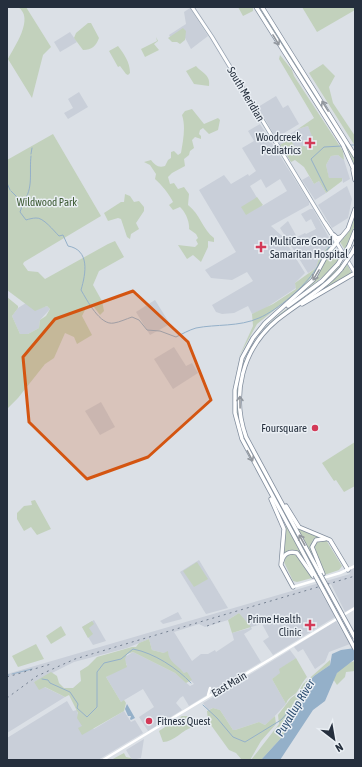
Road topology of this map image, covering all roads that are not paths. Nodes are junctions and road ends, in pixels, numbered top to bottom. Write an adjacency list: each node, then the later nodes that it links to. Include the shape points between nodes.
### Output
1 (192, 7): 9 (main road, South Meridian)
2 (256, 7): 5 (highway, one-way to 5, via 342,144)
3 (262, 7): 4 (highway, one-way to 3)
4 (355, 154)
5 (352, 165): 6 (highway); 7 (highway)
6 (355, 172)
7 (355, 180)
8 (355, 209): 12 (highway, via 351,225)
9 (324, 222): 11 (main road, South Meridian); 13 (main road, South Meridian)
10 (355, 231): 17 (highway, bridge, via 338,264 322,281)
11 (334, 235): 12 (highway, via 337,238); 13 (main road, South Meridian)
12 (342, 237): 13 (highway)
13 (337, 243): 15 (main road, South Meridian); 17 (highway, one-way to 17, via 327,254 310,284)
14 (355, 247): 16 (highway, bridge, via 341,269)
15 (355, 273): 16 (highway)
16 (276, 321): 18 (highway, one-way to 16, via 243,429 240,389 245,366 254,346)
17 (261, 328): 19 (highway, one-way to 19, via 242,358 234,396 239,431)
18 (260, 464): 21 (highway, via 298,525 330,540); 22 (highway, one-way to 18)
19 (256, 467): 23 (highway); 24 (highway, via 282,524 284,532 281,565)
20 (355, 566): 21 (main road)
21 (348, 570): 22 (highway, via 330,542 320,538 314,541 312,547); 24 (main road)
22 (321, 574): 26 (highway, bridge)
23 (314, 576): 24 (highway, via 299,555 293,552 286,554 282,563); 27 (highway, bridge)
24 (294, 587)
25 (355, 608): 29 (main road, East Main)
26 (355, 638)
27 (355, 649)
28 (210, 688): 29 (main road, via 210,693)
29 (206, 697): 30 (main road, East Main)
30 (103, 760)

